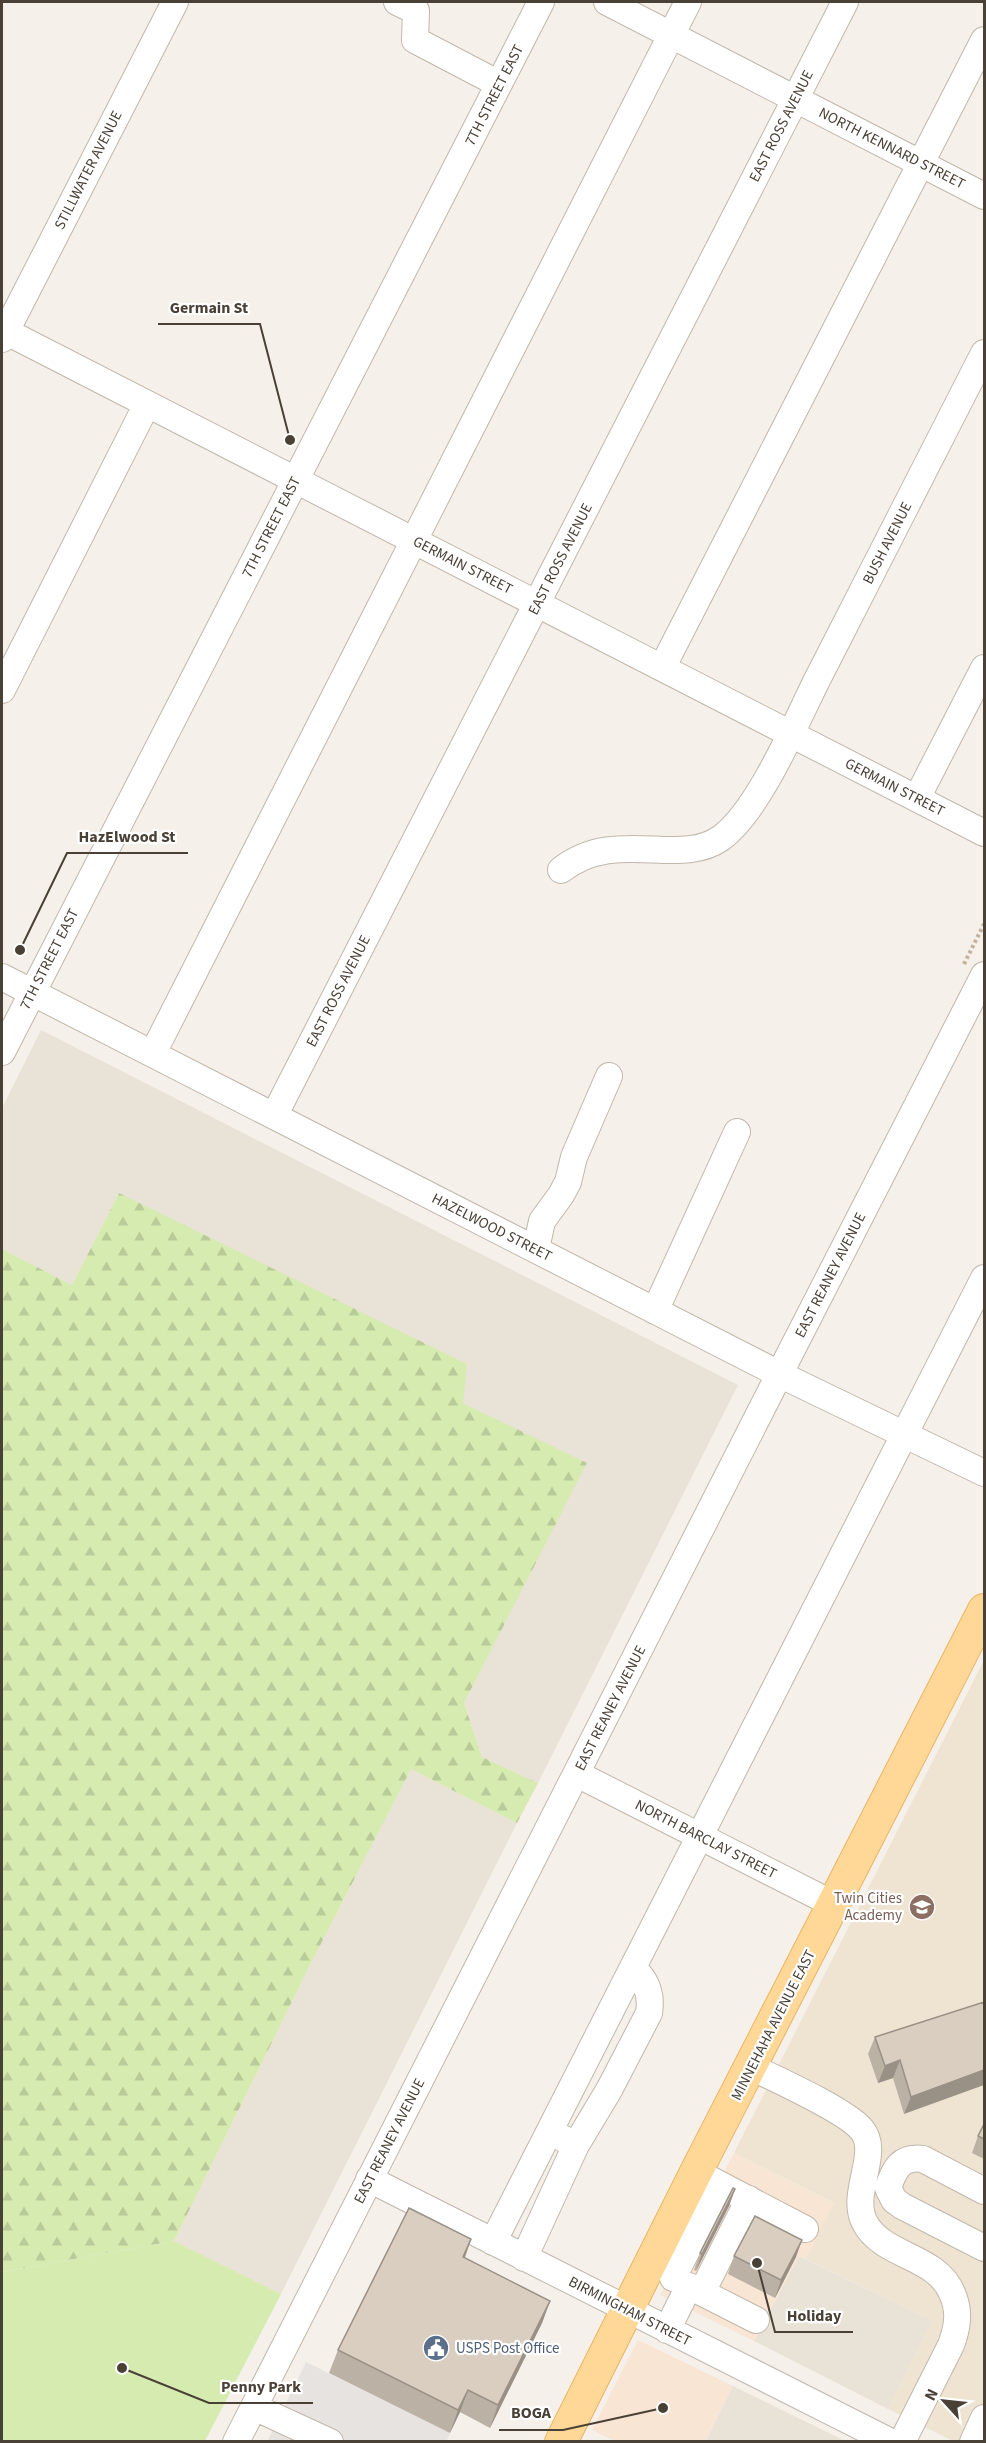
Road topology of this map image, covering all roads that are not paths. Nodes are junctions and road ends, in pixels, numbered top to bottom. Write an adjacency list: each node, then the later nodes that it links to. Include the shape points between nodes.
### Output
1 (175, 2): 13 (street, STILLWATER AVENUE)
2 (397, 2): 9 (street, via 416,11 415,40)
3 (542, 2): 9 (street, 7TH STREET EAST)
4 (607, 2): 7 (street, NORTH KENNARD STREET)
5 (688, 2): 7 (street)
6 (845, 2): 10 (street, EAST ROSS AVENUE)
7 (671, 35): 10 (street, NORTH KENNARD STREET); 17 (street)
8 (984, 40): 11 (street)
9 (499, 84): 16 (street, 7TH STREET EAST)
10 (796, 99): 11 (street, NORTH KENNARD STREET); 18 (street, EAST ROSS AVENUE)
11 (922, 164): 12 (street, NORTH KENNARD STREET); 19 (street)
12 (984, 196)
13 (3, 335): 15 (street, GERMAIN STREET)
14 (984, 353): 22 (street, BUSH AVENUE)
15 (147, 404): 16 (street, GERMAIN STREET); 21 (street)
16 (296, 480): 17 (street, GERMAIN STREET); 28 (street, 7TH STREET EAST)
17 (412, 540): 18 (street, GERMAIN STREET); 30 (street)
18 (537, 603): 19 (street, GERMAIN STREET); 32 (street, EAST ROSS AVENUE)
19 (662, 668): 22 (street, GERMAIN STREET)
20 (984, 668): 23 (street)
21 (2, 690)
22 (790, 733): 23 (street, GERMAIN STREET); 25 (street, BUSH AVENUE, via 748,808 721,837 687,849 605,849 586,854)
23 (916, 798): 24 (street, GERMAIN STREET)
24 (984, 833)
25 (561, 870)
26 (984, 975): 37 (street, EAST REANEY AVENUE)
27 (2, 977): 28 (street, HAZELWOOD STREET)
28 (32, 992): 29 (street, 7TH STREET EAST); 30 (street, HAZELWOOD STREET)
29 (2, 1052)
30 (153, 1053): 32 (street, HAZELWOOD STREET)
31 (609, 1076): 34 (street, via 574,1157 568,1182 543,1221)
32 (274, 1116): 34 (street, HAZELWOOD STREET)
33 (737, 1132): 36 (street)
34 (536, 1249): 36 (street, HAZELWOOD STREET)
35 (984, 1278): 38 (street)
36 (655, 1311): 37 (street, HAZELWOOD STREET)
37 (779, 1374): 38 (street, HAZELWOOD STREET); 41 (street, EAST REANEY AVENUE)
38 (905, 1433): 39 (street, HAZELWOOD STREET); 42 (street)
39 (984, 1473)
40 (984, 1610): 43 (main road, MINNEHAHA AVENUE EAST)
41 (577, 1774): 42 (street, NORTH BARCLAY STREET); 49 (street, EAST REANEY AVENUE)
42 (701, 1837): 43 (street, NORTH BARCLAY STREET); 44 (street)
43 (835, 1905): 45 (main road, MINNEHAHA AVENUE EAST)
44 (634, 1969): 46 (street); 47 (street, via 652,2000 649,2013)
45 (752, 2067): 48 (main road, MINNEHAHA AVENUE EAST); 66 (street, via 848,2117 864,2131 868,2148 858,2203 865,2223 881,2239 933,2268 949,2285 958,2307 957,2330 951,2345)
46 (550, 2132): 47 (street); 53 (street)
47 (576, 2145): 55 (street)
48 (708, 2178): 51 (street); 56 (main road, MINNEHAHA AVENUE EAST)
49 (369, 2179): 53 (street, BIRMINGHAM STREET); 60 (street, EAST REANEY AVENUE)
50 (984, 2191): 54 (street, via 912,2157 892,2175 888,2188 902,2206)
51 (749, 2199): 52 (street); 56 (street)
52 (805, 2229)
53 (494, 2242): 55 (street, BIRMINGHAM STREET)
54 (984, 2248)
55 (524, 2258): 57 (street, BIRMINGHAM STREET)
56 (679, 2280): 57 (main road, MINNEHAHA AVENUE EAST); 58 (street); 59 (street)
57 (628, 2310): 59 (street, BIRMINGHAM STREET); 65 (main road, MINNEHAHA AVENUE EAST)
58 (756, 2320)
59 (667, 2330): 62 (street, BIRMINGHAM STREET)
60 (254, 2406): 63 (street, EAST REANEY AVENUE); 64 (street)
61 (984, 2418): 67 (street)
62 (881, 2439)
63 (236, 2442)
64 (330, 2442)
65 (561, 2442)
66 (902, 2442)
67 (973, 2442)

